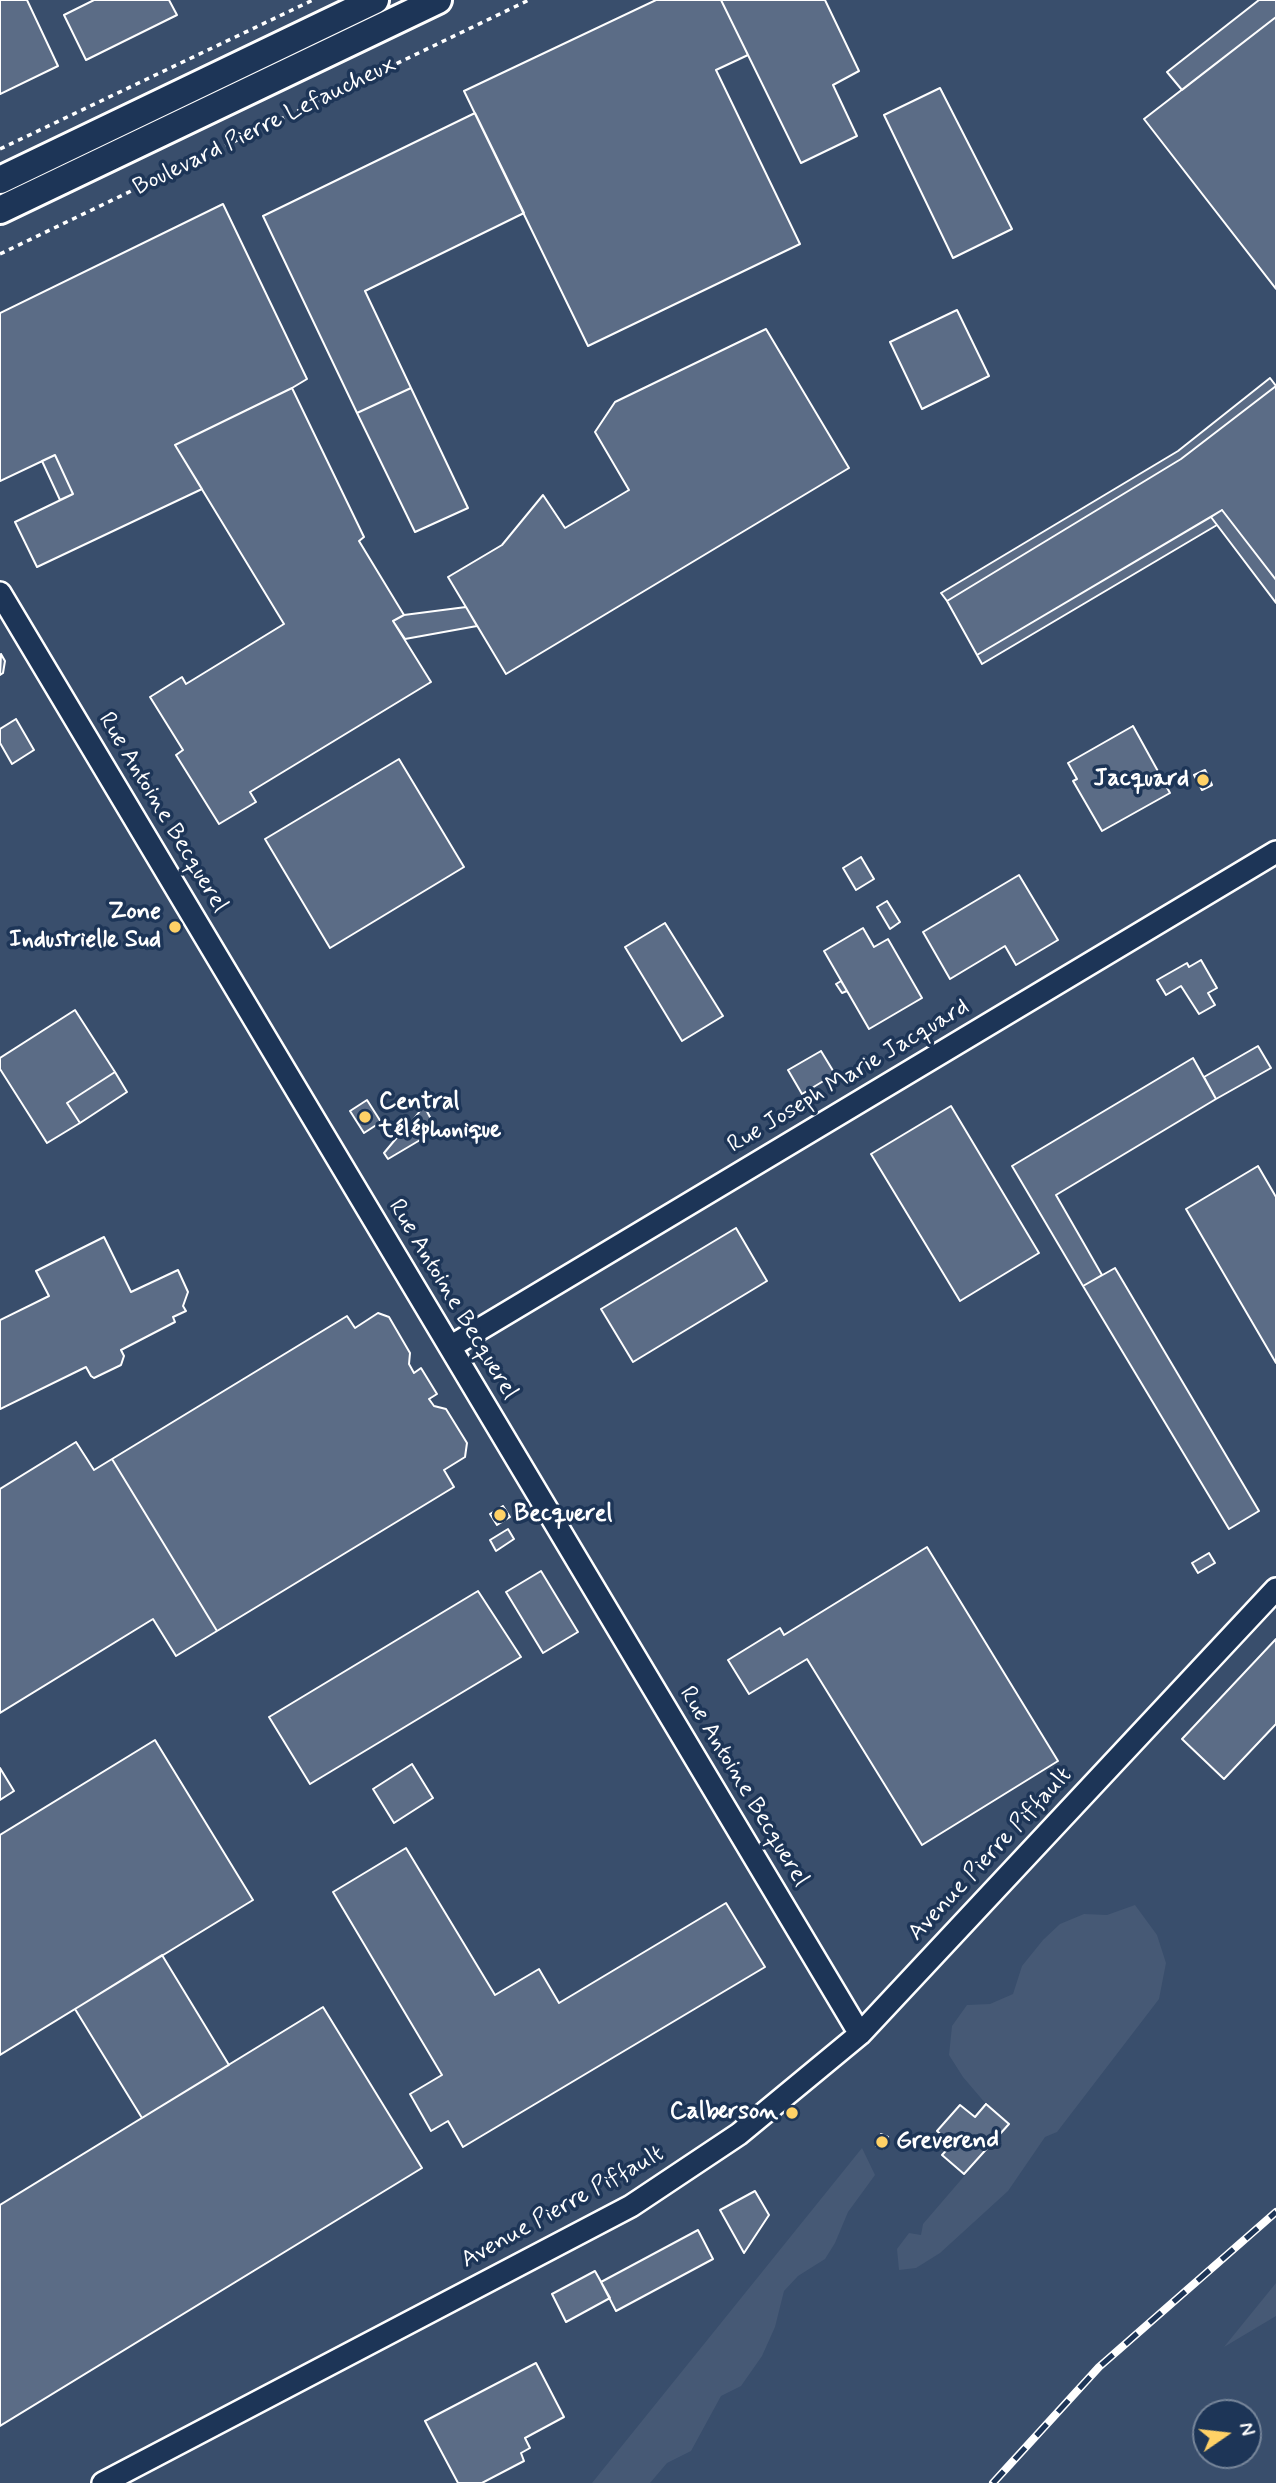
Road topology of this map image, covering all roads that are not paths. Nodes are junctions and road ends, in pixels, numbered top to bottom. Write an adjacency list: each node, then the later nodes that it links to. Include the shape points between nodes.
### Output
1 (374, 0): 3 (main road)
2 (438, 0): 4 (main road, Boulevard Pierre Lefaucheux)
3 (0, 180)
4 (0, 210)
5 (0, 593): 7 (street, Rue Antoine Becquerel)
6 (1276, 852): 7 (street, Rue Joseph Marie Jacquard)
7 (450, 1348): 9 (street, Rue Antoine Becquerel)
8 (1276, 1589): 9 (street, Avenue Pierre Piffault)
9 (860, 2034): 10 (street, Avenue Pierre Piffault, via 738,2134 631,2206)
10 (103, 2483)

